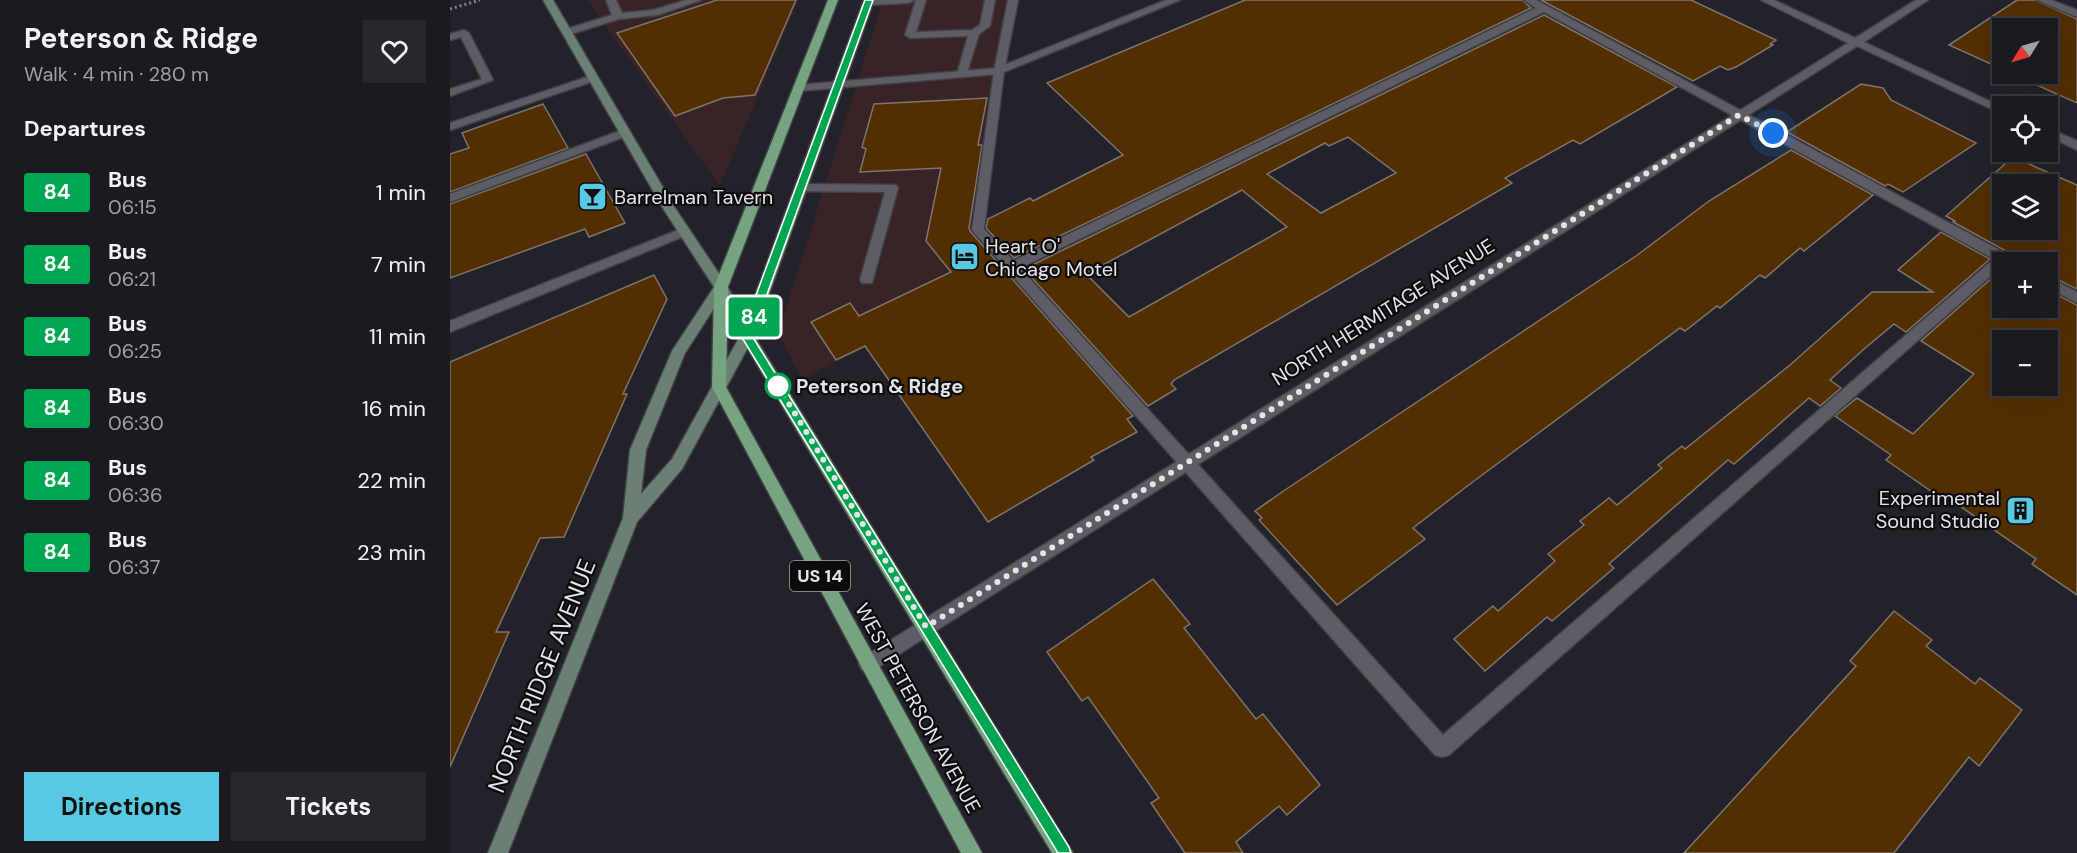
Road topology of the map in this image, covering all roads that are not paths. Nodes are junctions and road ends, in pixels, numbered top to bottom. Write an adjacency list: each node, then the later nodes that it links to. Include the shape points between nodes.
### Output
1 (548, 0): 18 (main road)
2 (696, 0): 17 (street, via 654,14)
3 (832, 0): 26 (main road, NORTH RIDGE AVENUE / US 14)
4 (909, 0): 14 (street)
5 (921, 0): 19 (street, via 910,35)
6 (990, 0): 19 (street, via 985,26)
7 (1013, 0): 22 (street)
8 (1175, 0): 22 (street)
9 (1529, 0): 15 (street)
10 (1766, 0): 21 (street)
11 (1923, 0): 21 (street, NORTH HERMITAGE AVENUE)
12 (2042, 0): 16 (street)
13 (611, 1): 17 (street)
14 (869, 1): 25 (main road, NORTH RIDGE AVENUE)
15 (1544, 8): 29 (street); 38 (street)
16 (2077, 14)
17 (618, 16): 18 (street)
18 (567, 32): 24 (main road)
19 (974, 33): 23 (street)
20 (450, 38): 27 (street, via 465,33 488,80)
21 (1854, 42): 28 (street); 29 (street, NORTH HERMITAGE AVENUE)
22 (999, 71): 23 (street); 38 (street, via 978,230)
23 (962, 74): 25 (street)
24 (593, 78): 30 (street); 31 (main road)
25 (838, 84): 26 (street); 34 (main road, NORTH RIDGE AVENUE)
26 (798, 88): 41 (main road, NORTH RIDGE AVENUE / US 14)
27 (450, 93)
28 (1992, 106)
29 (1739, 115): 37 (street); 47 (street, NORTH HERMITAGE AVENUE)
30 (450, 127)
31 (625, 133): 35 (street); 36 (main road)
32 (2058, 137): 33 (street)
33 (2077, 146)
34 (802, 188): 40 (street, via 892,188); 45 (main road, NORTH RIDGE AVENUE)
35 (450, 198)
36 (683, 232): 41 (main road); 44 (street)
37 (1992, 252)
38 (1011, 267): 47 (street)
39 (1992, 273): 47 (street, via 1442,748)
40 (867, 280)
41 (721, 287): 45 (main road); 46 (main road, WEST PETERSON AVENUE / US 14); 48 (main road, NORTH RIDGE AVENUE, via 679,351 638,450)
42 (2058, 288): 43 (street)
43 (2077, 298)
44 (450, 327)
45 (747, 336): 46 (main road, NORTH RIDGE AVENUE); 49 (main road)
46 (719, 387): 48 (main road, NORTH RIDGE AVENUE, via 677,464); 50 (main road, WEST PETERSON AVENUE / US 14)
47 (1186, 463): 49 (street, NORTH HERMITAGE AVENUE)
48 (631, 518): 51 (main road, NORTH RIDGE AVENUE)
49 (926, 627): 50 (street, NORTH HERMITAGE AVENUE); 53 (main road)
50 (868, 664): 52 (main road, WEST PETERSON AVENUE / US 14)
51 (498, 853)
52 (972, 853)
53 (1063, 853)

